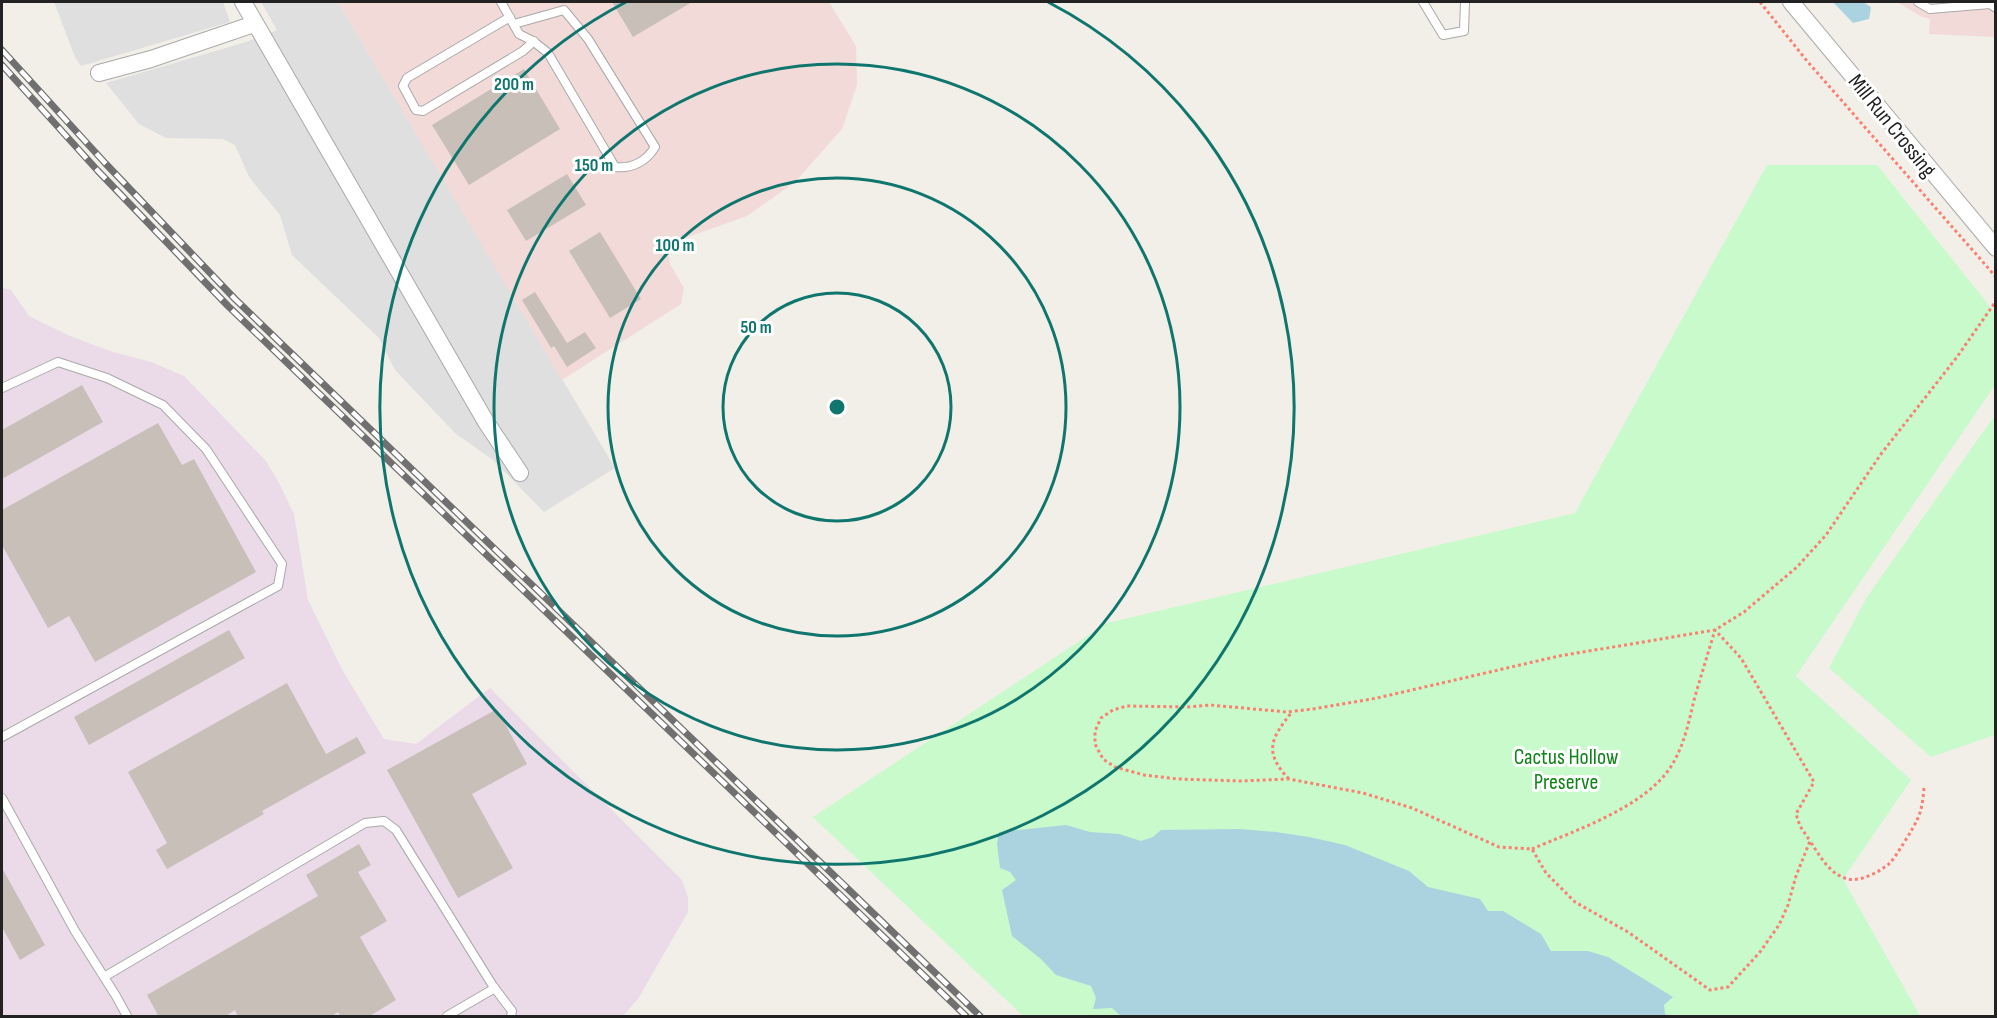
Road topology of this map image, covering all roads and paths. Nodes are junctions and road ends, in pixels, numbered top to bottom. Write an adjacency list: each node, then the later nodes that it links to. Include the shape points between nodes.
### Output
1 (243, 2): 10 (street)
2 (501, 2): 9 (lane)
3 (1423, 2): 4 (lane, via 1443,35 1464,31)
4 (1465, 2)
5 (1760, 2): 14 (path, via 1807,62)
6 (1791, 2): 13 (street, Mill Run Crossing)
7 (1918, 2): 8 (lane, via 1930,9 1990,4)
8 (1995, 8)
9 (512, 21): 11 (lane, via 519,34); 11 (lane, via 407,78 403,86 416,110 423,111); 11 (lane, via 564,10 588,39 655,147 649,157 627,169 615,167 548,53)
10 (254, 24): 12 (street); 17 (street, via 486,422)
11 (534, 41)
12 (99, 73)
13 (1995, 248)
14 (1995, 277)
15 (1995, 301): 18 (path, via 1826,535 1797,567 1744,612)
16 (2, 388): 20 (lane, via 58,362 107,378 163,405 206,449 282,564 278,586)
17 (520, 473)
18 (1715, 630): 19 (path, via 1559,656 1377,698); 24 (path, via 1741,658 1814,782 1796,814); 25 (path, via 1686,733 1659,782 1589,826)
19 (1292, 712): 21 (path, via 1273,741 1272,751 1278,768); 21 (path, via 1210,705 1126,706 1101,718 1095,730 1095,744 1103,759 1115,767 1144,775 1241,781)
20 (2, 737)
21 (1289, 778): 25 (path, via 1412,808 1499,847)
22 (1924, 788): 24 (path, via 1917,819 1891,862 1874,873 1848,879 1829,868)
23 (2, 798): 26 (lane, via 75,931)
24 (1810, 842): 25 (path, via 1788,905 1761,952 1728,987 1710,990 1628,932 1575,902 1546,873)
25 (1532, 849)
26 (105, 977): 27 (lane, via 365,823 384,821 396,830); 28 (lane)
27 (495, 988): 29 (lane); 30 (lane, via 512,1011)
28 (127, 1017)
29 (447, 1017)
30 (512, 1017)

